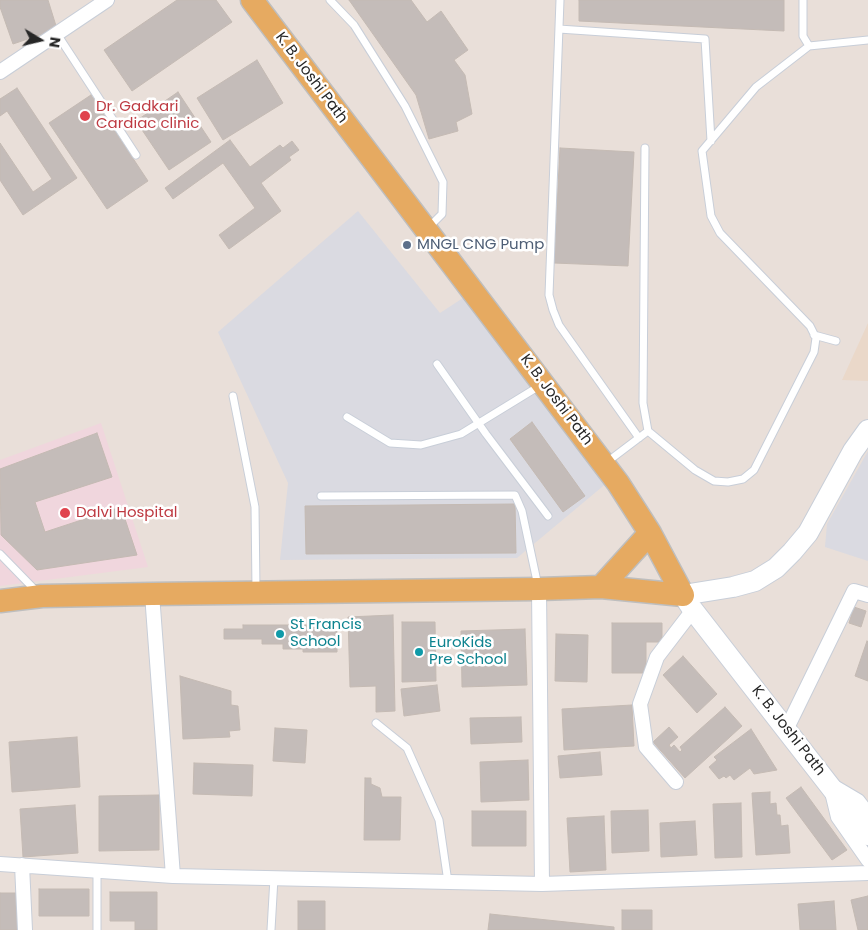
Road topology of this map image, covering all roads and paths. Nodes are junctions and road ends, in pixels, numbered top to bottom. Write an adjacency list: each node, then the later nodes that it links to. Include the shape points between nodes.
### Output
1 (107, 0): 7 (street)
2 (252, 0): 14 (main road, K. B. Joshi Path)
3 (330, 0): 14 (lane, via 354,25 406,106 443,182 442,214)
4 (560, 0): 6 (lane)
5 (803, 0): 9 (lane, via 803,36)
6 (559, 29): 11 (lane, via 705,39); 24 (lane, via 549,294 559,325)
7 (57, 34): 10 (street); 13 (lane)
8 (868, 40): 9 (lane)
9 (809, 46): 11 (lane, via 756,87)
10 (1, 68)
11 (710, 141): 15 (lane, via 702,151 711,216 720,233 810,326)
12 (645, 148): 23 (lane, via 643,403)
13 (136, 155)
14 (426, 230): 18 (main road, K. B. Joshi Path)
15 (814, 335): 16 (lane); 23 (lane, via 814,352 754,470 744,479 714,481 695,470)
16 (836, 340)
17 (437, 364): 21 (lane)
18 (544, 384): 21 (lane); 25 (main road, K. B. Joshi Path)
19 (233, 396): 32 (lane, via 255,507)
20 (347, 417): 21 (lane, via 390,442 421,445 461,434)
21 (479, 424): 27 (lane)
22 (868, 430): 37 (street, via 808,533 776,568 755,581)
23 (648, 431): 24 (lane)
24 (639, 438): 25 (lane)
25 (604, 464): 28 (main road, K. B. Joshi Path)
26 (321, 496): 31 (lane, via 515,495 522,511)
27 (548, 516)
28 (650, 532): 30 (main road); 37 (main road, K. B. Joshi Path)
29 (0, 554): 35 (lane)
30 (601, 587): 31 (main road); 37 (main road)
31 (539, 589): 32 (main road); 52 (street)
32 (256, 592): 33 (main road)
33 (152, 594): 35 (main road); 49 (street)
34 (868, 595): 39 (street, via 854,591)
35 (42, 596): 36 (main road)
36 (0, 601)
37 (688, 602): 39 (street, K. B. Joshi Path); 40 (street, via 657,657 640,704 646,748)
38 (376, 723): 51 (lane, via 407,748 439,820)
39 (786, 730): 41 (street, K. B. Joshi Path)
40 (676, 782)
41 (830, 784): 42 (street, via 858,801); 43 (street, K. B. Joshi Path); 44 (street, via 838,817)
42 (868, 814)
43 (868, 835)
44 (868, 860)
45 (0, 864): 46 (street)
46 (22, 865): 47 (street); 53 (street)
47 (97, 870): 49 (street); 54 (lane)
48 (868, 873): 52 (street)
49 (173, 876): 50 (street)
50 (274, 878): 51 (street); 55 (lane)
51 (448, 882): 52 (street)
52 (542, 884)
53 (25, 930)
54 (97, 930)
55 (272, 930)

